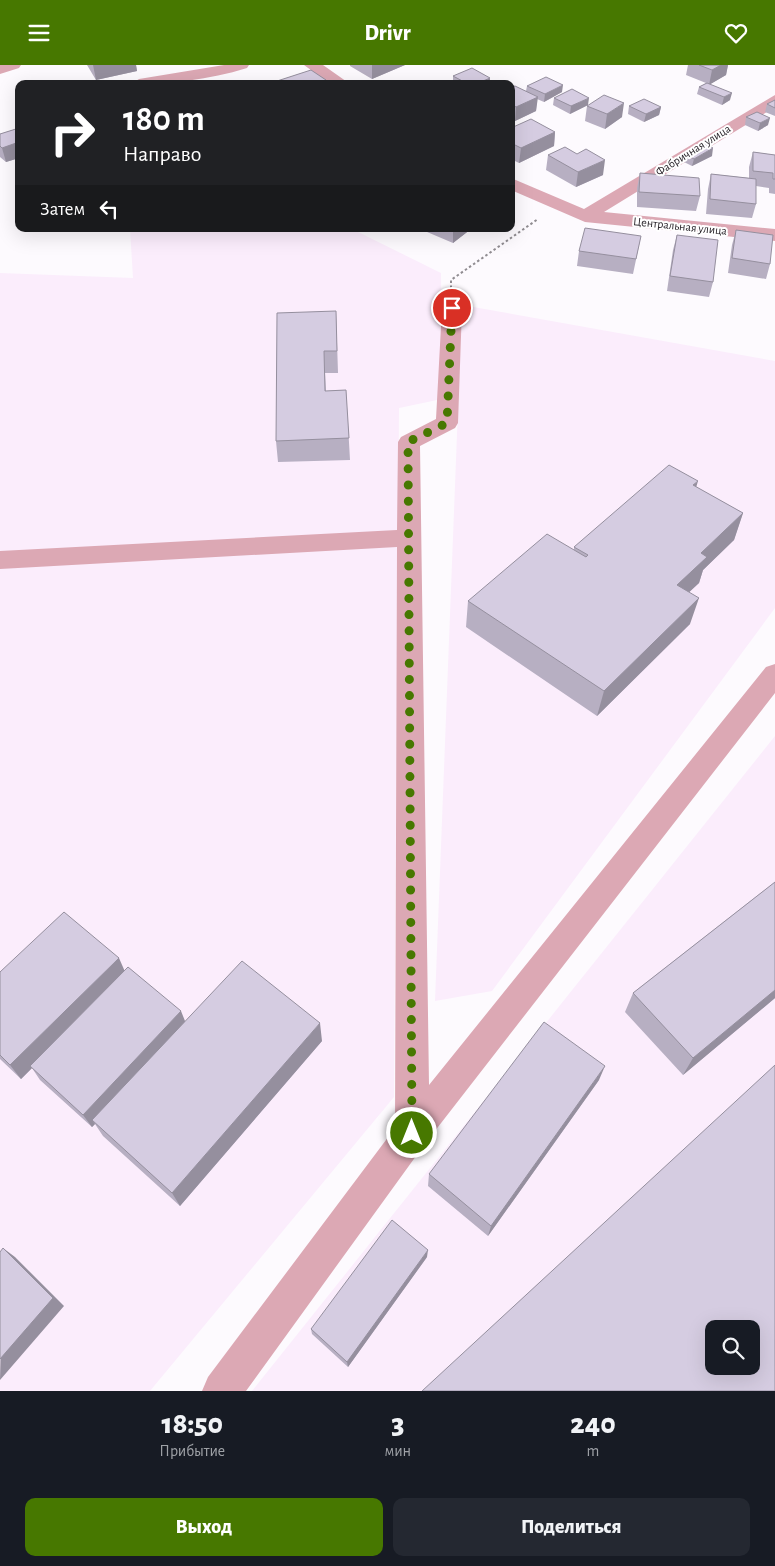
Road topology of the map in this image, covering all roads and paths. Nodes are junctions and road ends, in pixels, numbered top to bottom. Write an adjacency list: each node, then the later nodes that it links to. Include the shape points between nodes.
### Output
1 (13, 65): 4 (street)
2 (241, 65): 5 (street)
3 (312, 65): 6 (street)
4 (0, 69)
5 (165, 80)
6 (336, 80)
7 (775, 100): 10 (street, Фабричная улица)
8 (515, 185): 9 (street, Центральная улица)
9 (558, 205): 10 (street, Центральная улица); 12 (path, via 451,280)
10 (586, 216): 11 (street, Центральная улица)
11 (775, 235)
12 (452, 308): 13 (street, via 447,423 408,442)
13 (409, 538): 14 (street); 16 (street)
14 (0, 560)
15 (775, 674): 16 (street)
16 (412, 1133): 17 (street)
17 (222, 1391)

